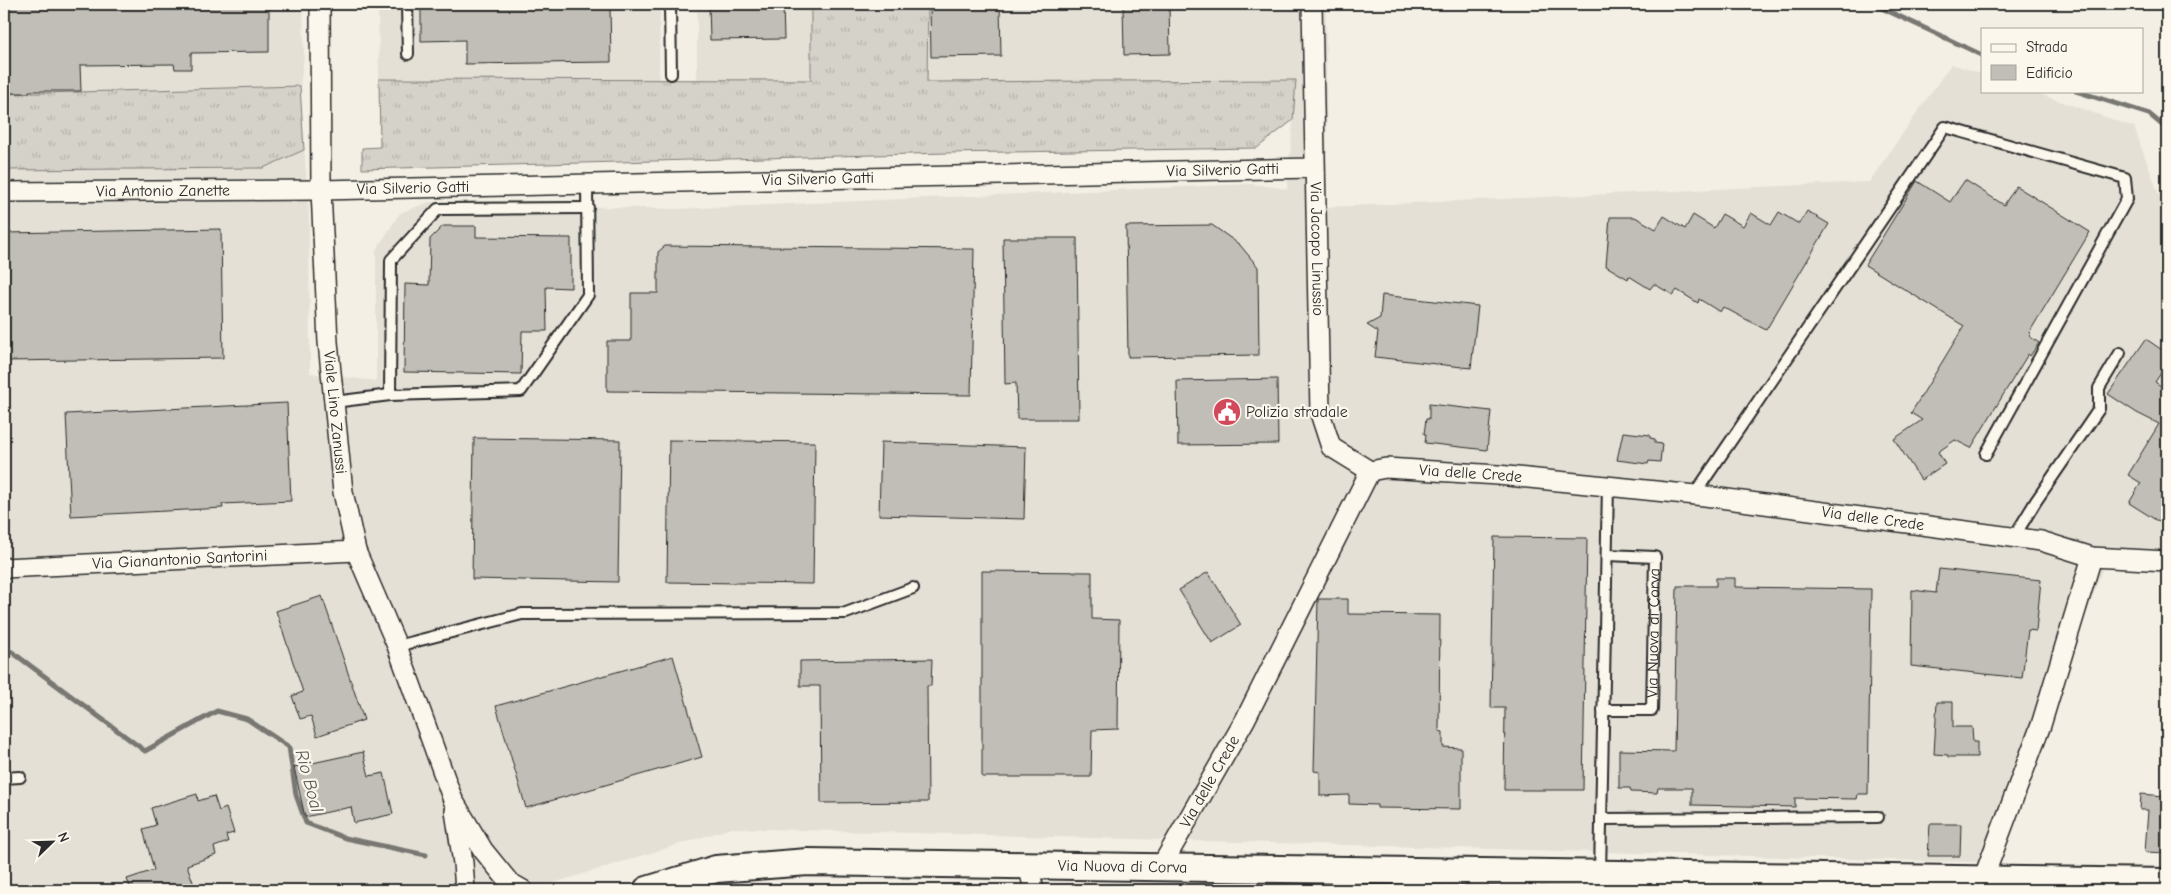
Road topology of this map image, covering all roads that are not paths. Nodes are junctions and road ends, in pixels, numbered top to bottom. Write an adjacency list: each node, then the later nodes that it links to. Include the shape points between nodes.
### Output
1 (320, 4): 9 (street, Viale Lino Zanussi)
2 (407, 4): 5 (lane)
3 (670, 4): 6 (lane)
4 (1312, 4): 7 (street, Via Jacopo Linussio)
5 (408, 54)
6 (671, 74)
7 (1314, 168): 8 (street, Via Silverio Gatti); 16 (street, Via Jacopo Linussio, via 1320,413 1331,447)
8 (587, 184): 9 (street, Via Silverio Gatti); 11 (lane)
9 (321, 190): 10 (street, Via Antonio Zanette); 14 (street, Viale Lino Zanussi)
10 (4, 192)
11 (588, 208): 13 (lane, via 588,295 521,391); 13 (lane, via 438,209 391,260)
12 (2120, 353): 19 (lane, via 2100,388 2099,409)
13 (390, 395): 14 (lane)
14 (334, 402): 20 (street, Viale Lino Zanussi, via 343,492)
15 (1986, 454): 18 (lane, via 2127,199 2125,178 1945,127)
16 (1370, 472): 17 (street, Via delle Crede, via 1386,468); 34 (street, Via delle Crede, via 1245,720)
17 (1608, 486): 18 (street, Via delle Crede); 21 (lane)
18 (1694, 495): 19 (street, Via delle Crede)
19 (2014, 537): 22 (street, Via delle Crede, via 2041,541)
20 (356, 551): 24 (street, Via Gianantonio Santorini); 26 (street, Viale Lino Zanussi)
21 (1606, 555): 27 (lane); 27 (lane, Via Nuova di Corva, via 1656,556 1652,710)
22 (2092, 557): 23 (street, Via delle Crede); 36 (street, via 2041,725)
23 (2167, 561)
24 (4, 568)
25 (913, 588): 26 (lane, via 846,613 522,614)
26 (396, 646): 30 (street, Viale Lino Zanussi)
27 (1603, 710): 32 (lane)
28 (20, 776): 29 (lane)
29 (4, 778)
30 (453, 800): 38 (street, Viale Lino Zanussi, via 483,850); 39 (street, Viale Lino Zanussi)
31 (1878, 817): 32 (lane)
32 (1601, 819): 35 (lane)
33 (1028, 865): 34 (main road, Via Nuova di Corva); 40 (main road, Via Nuova di Corva, via 808,862 716,869); 41 (street)
34 (1162, 866): 35 (main road, Via Nuova di Corva)
35 (1600, 874): 36 (main road, Via Nuova di Corva)
36 (1982, 879): 37 (main road, Via Nuova di Corva)
37 (2167, 882)
38 (514, 887)
39 (464, 890)
40 (648, 890)
41 (1034, 890)

